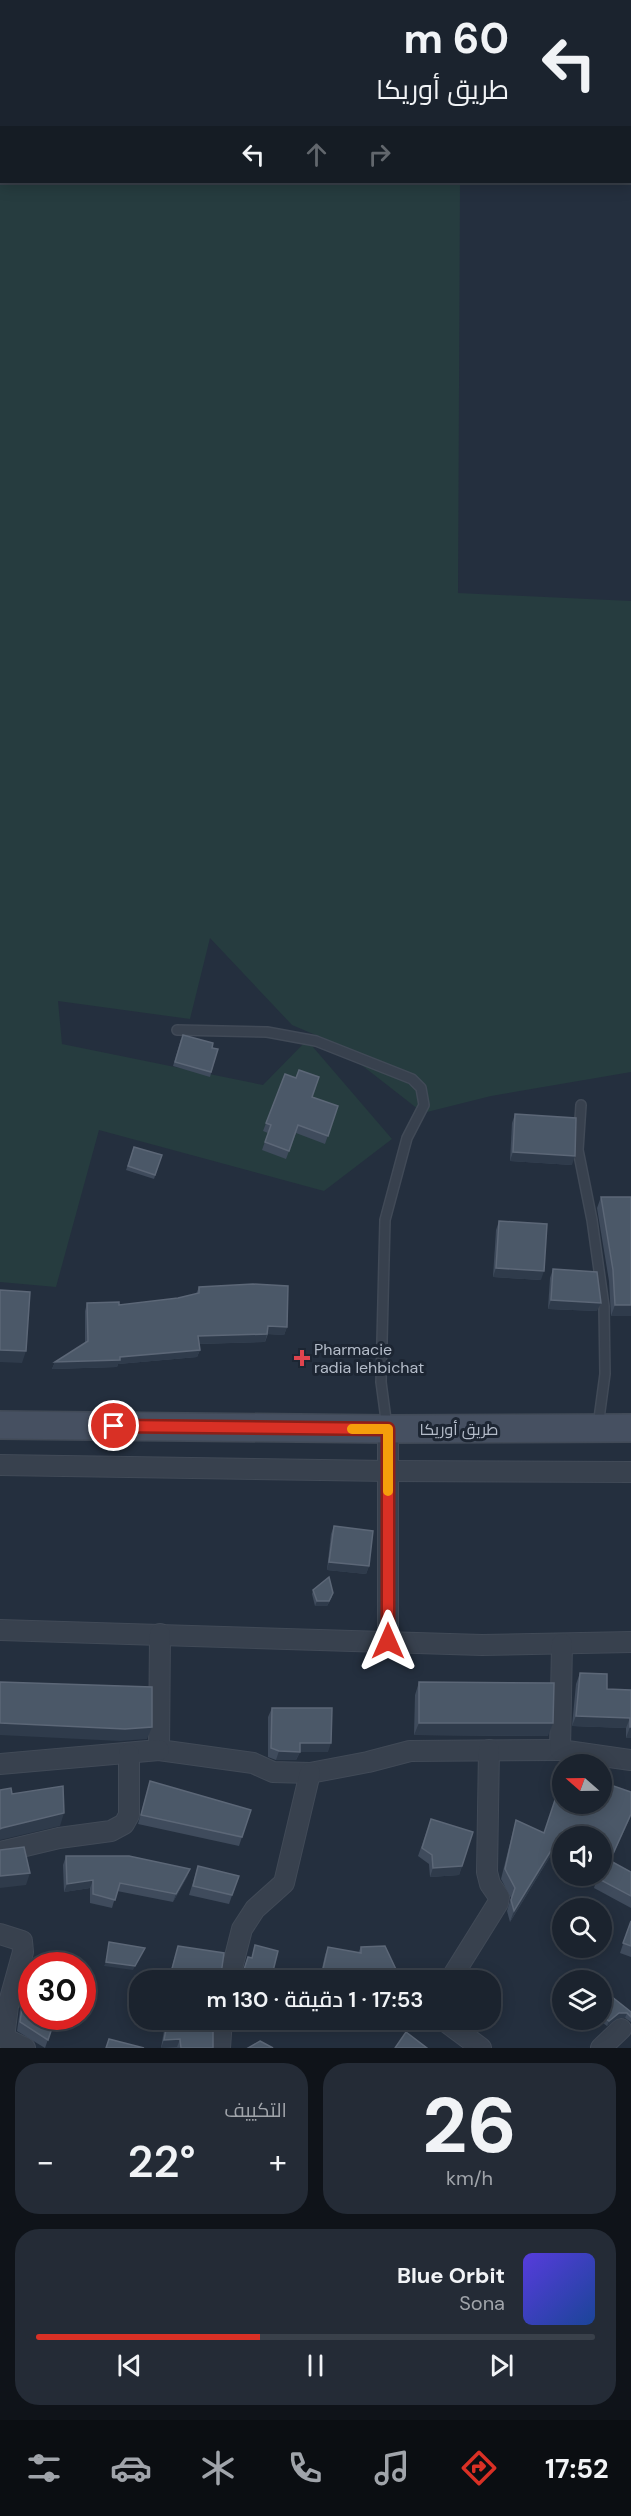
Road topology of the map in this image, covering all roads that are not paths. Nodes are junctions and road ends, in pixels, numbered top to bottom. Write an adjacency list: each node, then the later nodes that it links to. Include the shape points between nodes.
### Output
1 (177, 1030): 6 (lane, via 267,1032 316,1041 412,1079 421,1088 424,1105 406,1138 385,1220 381,1382)
2 (581, 1105): 4 (lane, via 578,1150 604,1306 605,1374)
3 (0, 1425): 6 (street, طريق أوريكا)
4 (597, 1428): 5 (street, طريق أوريكا); 6 (street, طريق أوريكا)
5 (631, 1428)
6 (388, 1429): 8 (street)
7 (0, 1465): 8 (street)
8 (388, 1471): 9 (street); 12 (street)
9 (631, 1472)
10 (0, 1630): 11 (street)
11 (160, 1634): 12 (street); 15 (street)
12 (388, 1641): 14 (street)
13 (631, 1642): 14 (street)
14 (562, 1644): 17 (street)
15 (159, 1750): 18 (street); 21 (street, via 253,1762 273,1772)
16 (489, 1750): 17 (street); 21 (street, via 410,1750); 25 (street, via 487,1872 499,1897)
17 (560, 1750): 19 (street)
18 (129, 1754): 20 (street); 22 (street, via 129,1815 124,1824 111,1831)
19 (631, 1760)
20 (0, 1764)
21 (310, 1773): 24 (street, via 284,1883 255,1909 242,1929)
22 (0, 1852)
23 (0, 1934): 29 (street, via 22,1941 23,1952)
24 (232, 1970)
25 (456, 1970)
26 (621, 2029): 33 (street)
27 (221, 2030): 31 (street)
28 (457, 2030): 32 (street)
29 (2, 2041): 30 (street)
30 (24, 2048)
31 (220, 2048)
32 (481, 2048)
33 (601, 2048)

